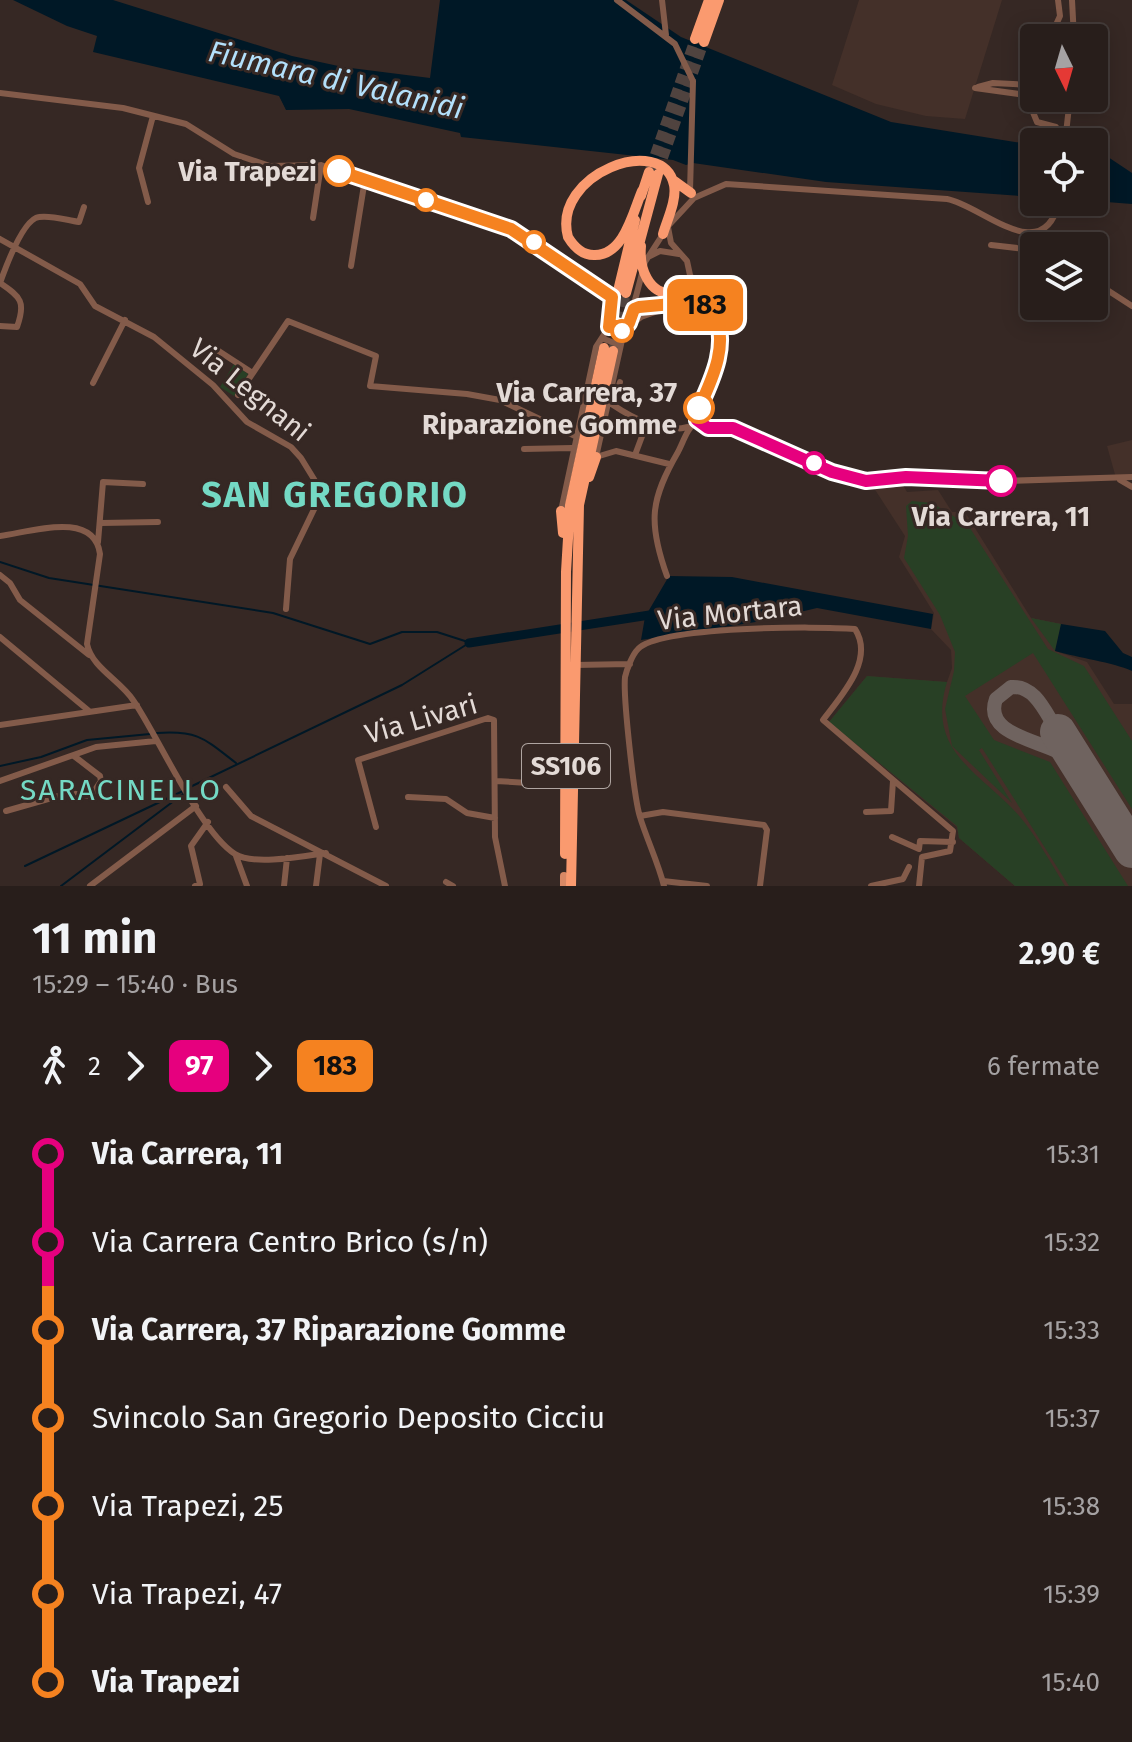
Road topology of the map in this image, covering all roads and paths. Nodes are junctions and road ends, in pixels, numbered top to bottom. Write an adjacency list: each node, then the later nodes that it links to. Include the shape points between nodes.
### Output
1 (617, 0): 9 (street)
2 (662, 0): 9 (street)
3 (709, 0): 4 (highway, via 699,40)
4 (719, 0)
5 (1058, 0): 7 (street)
6 (1072, 0): 8 (street)
7 (1056, 24)
8 (1073, 24)
9 (666, 32): 21 (street, via 693,81 694,152 688,180)
10 (1020, 83): 12 (street, via 975,88)
11 (0, 93): 14 (street)
12 (1020, 94)
13 (1033, 112): 15 (street, via 1037,122)
14 (153, 116): 16 (street, via 186,124 234,154 270,166); 22 (street, via 139,168)
15 (1057, 128)
16 (321, 165): 19 (street); 25 (street)
17 (653, 173): 20 (highway)
18 (671, 178): 20 (highway, via 664,169 634,162 596,174 570,209 566,228 573,245 593,255 614,248); 21 (highway); 26 (highway, via 674,194)
19 (365, 179): 33 (street); 49 (street, via 499,224 551,252 612,297)
20 (647, 191): 37 (highway); 38 (highway, via 642,265 654,288)
21 (693, 195): 24 (street, via 740,183 947,199 1018,233 1040,230); 26 (street)
22 (148, 202)
23 (84, 207): 29 (street, via 79,222 32,219)
24 (1054, 216)
25 (313, 218)
26 (665, 231): 31 (street); 32 (street)
27 (0, 239): 29 (street, Via Legnani)
28 (991, 245): 30 (street)
29 (14, 247): 46 (street, Via Legnani, via 80,284 95,306); 48 (street, via 0,283 21,297 23,309 17,327)
30 (1020, 248)
31 (682, 256): 32 (street, via 660,251); 34 (street)
32 (646, 260): 35 (street)
33 (351, 266)
34 (690, 275): 38 (street, via 685,287); 39 (street)
35 (638, 284): 41 (street); 43 (street)
36 (1108, 290): 42 (street)
37 (622, 292)
38 (673, 294): 39 (street, via 697,291)
39 (707, 299): 44 (street)
40 (683, 303): 41 (street); 44 (street, via 702,303); 45 (street)
41 (650, 306): 43 (street)
42 (1132, 306)
43 (634, 309): 45 (street); 47 (street)
44 (713, 310): 57 (street, via 720,347)
45 (641, 317): 47 (street)
46 (125, 320): 55 (street); 82 (street, Via Legnani, via 190,365 247,422 291,447 317,484 315,512 290,559)
47 (629, 323): 50 (street)
48 (0, 326)
49 (609, 327): 50 (street, via 617,326); 52 (street)
50 (622, 334): 52 (street); 61 (street)
51 (211, 346): 53 (street)
52 (607, 346): 60 (street, via 596,347); 72 (highway, SS106); 78 (highway, SS106, via 577,465)
53 (251, 372): 56 (street); 60 (street, via 288,321 376,356 370,386 500,400)
54 (620, 382): 58 (street, via 613,405)
55 (93, 383)
56 (238, 395)
57 (697, 420): 59 (street); 69 (street, via 708,428 733,428 832,472 866,481)
58 (647, 423): 59 (street); 65 (street)
59 (689, 427): 67 (street)
60 (575, 436): 62 (street)
61 (601, 437): 64 (street); 66 (street)
62 (572, 448): 63 (street); 73 (street)
63 (524, 449)
64 (616, 451): 65 (street); 66 (street)
65 (635, 455): 67 (street)
66 (596, 457): 72 (highway)
67 (669, 464): 80 (street, via 657,492 653,534)
68 (1132, 477): 69 (street)
69 (1120, 480): 71 (street)
70 (143, 484): 75 (street, via 103,482)
71 (1132, 487)
72 (579, 505): 81 (highway, SS106)
73 (561, 511): 78 (highway)
74 (158, 522): 75 (street)
75 (101, 523): 77 (street)
76 (0, 536): 77 (street, via 76,527)
77 (98, 542): 84 (street)
78 (566, 572): 81 (highway, SS106)
79 (0, 575): 84 (street, via 20,600)
80 (667, 576)
81 (571, 583): 85 (highway, SS106)
82 (286, 609)
83 (0, 637): 88 (street)
84 (89, 655): 87 (street)
85 (572, 659): 86 (street); 111 (highway, SS106)
86 (630, 664): 94 (street, Via Mortara, via 648,643 705,633 760,627 855,629 862,651 852,680 823,720); 101 (street, Via Mortara, via 625,678)
87 (137, 705): 88 (street); 90 (street)
88 (89, 711): 89 (street)
89 (0, 725)
90 (156, 739): 91 (street, via 96,747); 98 (street)
91 (74, 756): 92 (street); 99 (street, via 100,776 91,796 69,793)
92 (0, 781)
93 (496, 781): 95 (street); 102 (street, Via Livari); 104 (street, Via Livari, via 497,725 488,718 364,757 357,765)
94 (893, 781): 100 (street, via 891,811); 106 (street, via 953,831)
95 (545, 784)
96 (226, 787): 107 (street, via 251,816)
97 (408, 797): 102 (street, via 446,799 467,813)
98 (195, 804): 103 (street); 114 (street)
99 (6, 811)
100 (866, 812)
101 (640, 816): 112 (street, Via Mortara); 121 (street, via 663,812 764,825)
102 (495, 818): 119 (street, Via Livari)
103 (208, 822): 108 (street); 115 (street, via 191,846 200,884)
104 (376, 827)
105 (892, 837): 106 (street, via 919,849 920,841)
106 (953, 842): 123 (street, via 950,851 922,857)
107 (323, 853): 109 (street); 113 (street); 118 (street)
108 (236, 856): 109 (street); 116 (street)
109 (287, 858): 117 (street)
110 (909, 867): 122 (street, via 903,879)
111 (568, 881)
112 (664, 884): 120 (street)
113 (318, 885)
114 (90, 886)
115 (195, 886)
116 (247, 886)
117 (284, 886)
118 (386, 886)
119 (505, 886)
120 (707, 886)
121 (760, 886)
122 (871, 886)
123 (919, 886)

